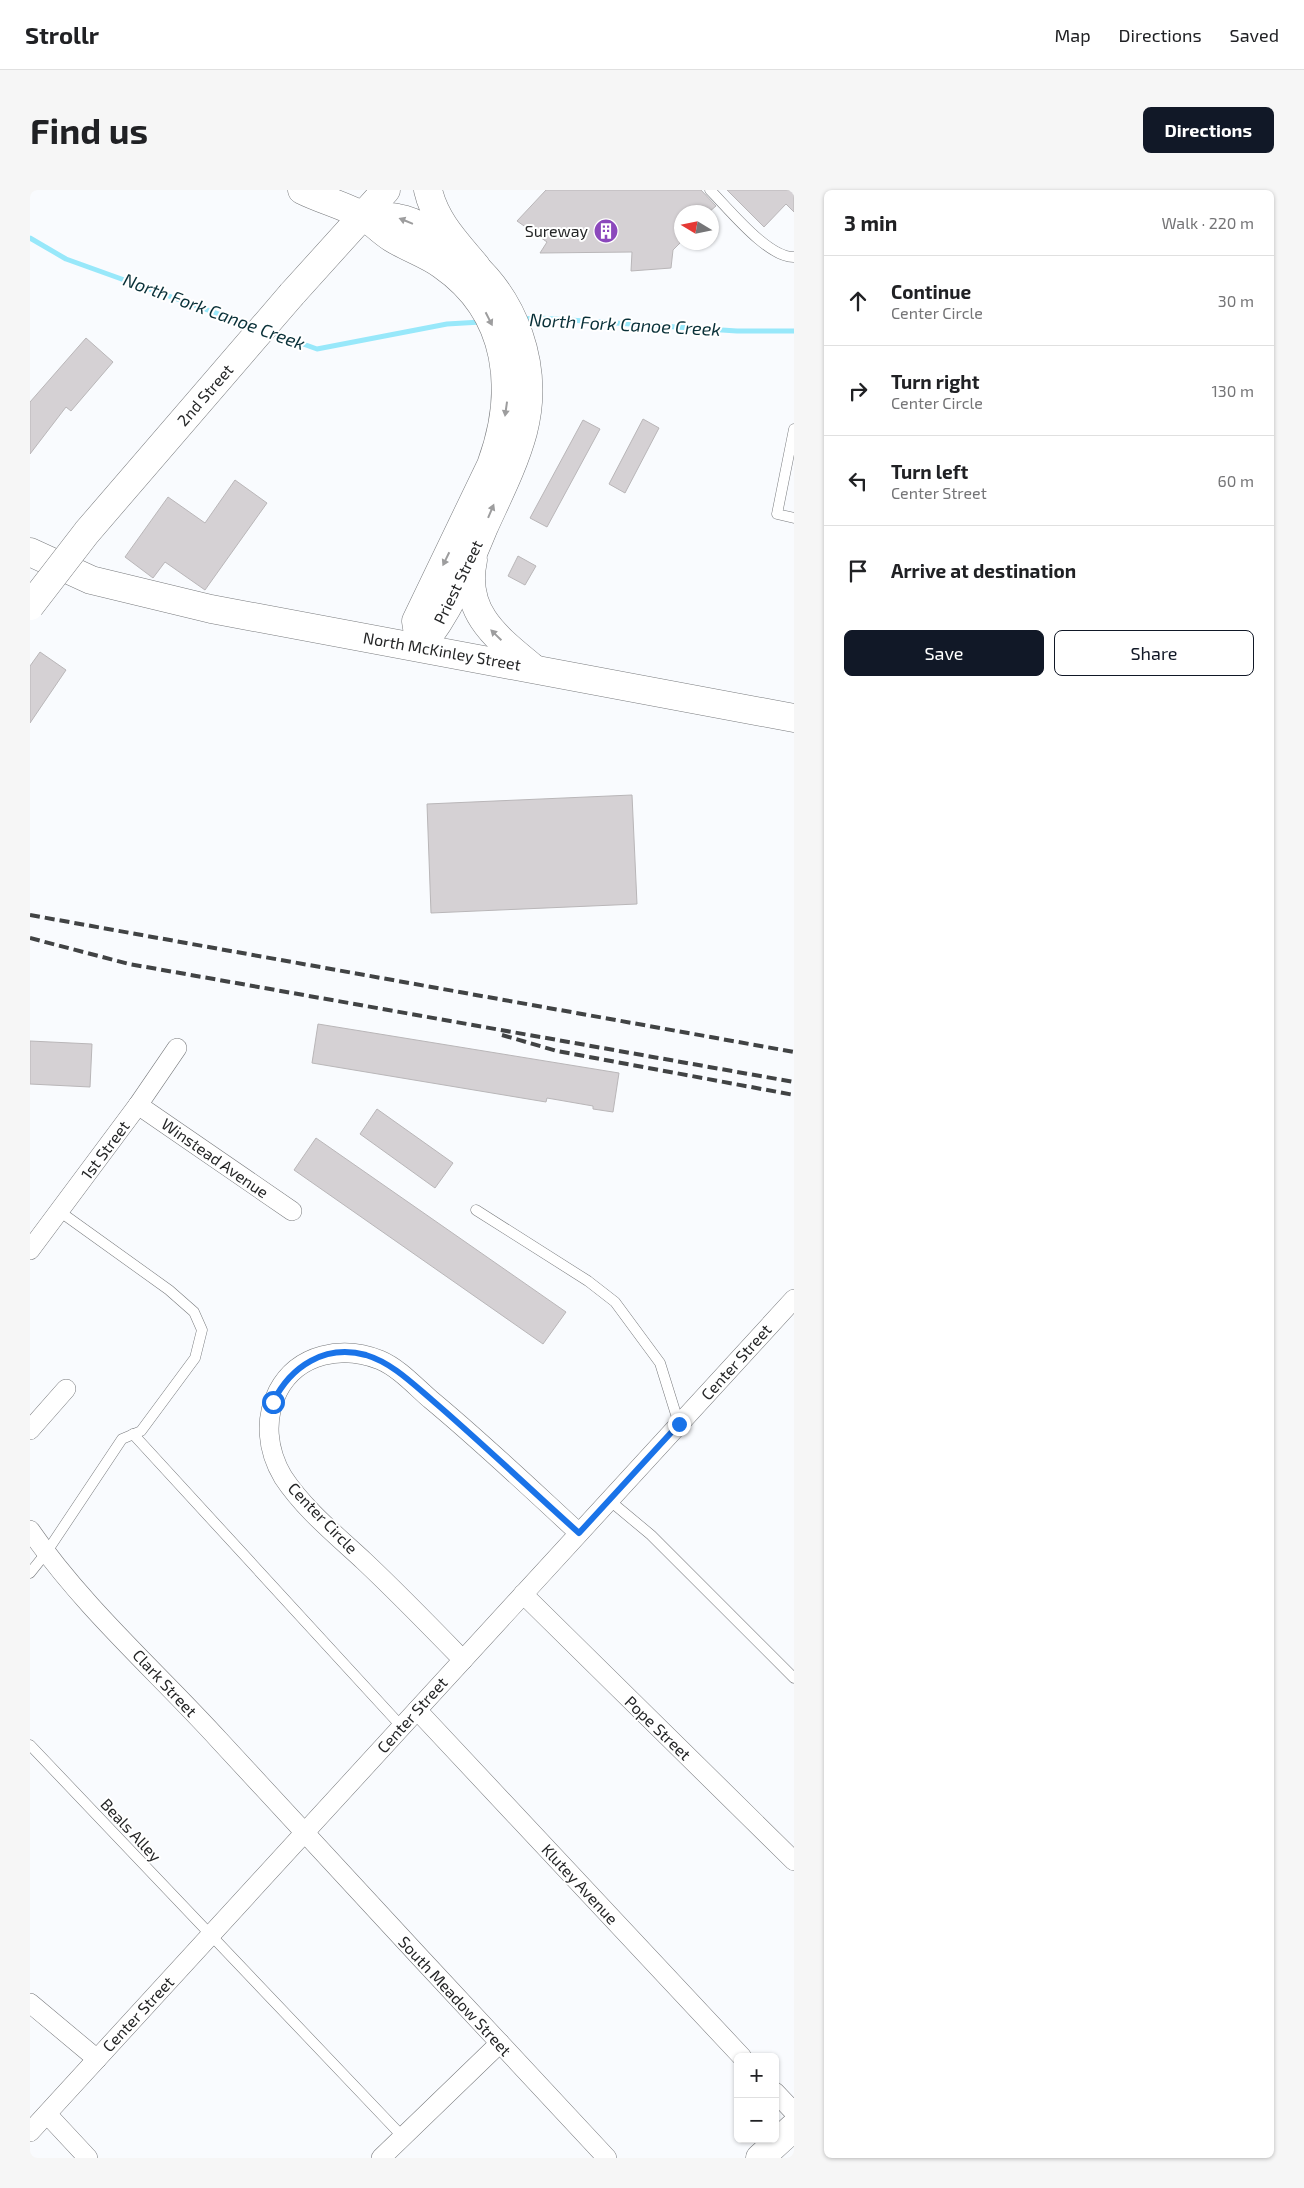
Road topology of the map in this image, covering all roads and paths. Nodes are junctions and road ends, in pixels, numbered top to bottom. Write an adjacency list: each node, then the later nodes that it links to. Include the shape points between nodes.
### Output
1 (302, 190): 5 (street, Priest Street)
2 (386, 190): 5 (street, 2nd Street)
3 (428, 190): 7 (street, via 433,208)
4 (710, 190): 6 (lane, via 758,238 785,257)
5 (364, 217): 7 (street, Priest Street, via 400,218 429,231); 13 (street, 2nd Street, bridge, via 292,294 87,532)
6 (794, 257)
7 (477, 277): 8 (street, Priest Street, via 487,313)
8 (515, 360): 11 (street, Priest Street, one-way to 8, via 523,431 529,384); 14 (street, Priest Street, one-way to 14, via 498,444 416,620)
9 (794, 429): 10 (lane, via 777,514)
10 (794, 518)
11 (475, 549): 14 (street, Priest Street, via 437,628); 15 (street, one-way to 11, via 490,629 474,603 471,570)
12 (30, 552): 14 (street, North McKinley Street, via 91,580 211,609)
13 (30, 606)
14 (420, 647): 15 (street, North McKinley Street)
15 (532, 667): 16 (street, North McKinley Street)
16 (794, 718)
17 (177, 1048): 18 (street, 1st Street)
18 (138, 1105): 20 (street, 1st Street); 21 (street, Winstead Avenue)
19 (476, 1210): 25 (lane, via 588,1281 615,1302 660,1363)
20 (59, 1211): 22 (street, 1st Street); 27 (lane, via 169,1290 194,1312 202,1330 194,1358 141,1432)
21 (292, 1211)
22 (30, 1250)
23 (794, 1299): 25 (street, Center Street)
24 (66, 1389): 26 (street)
25 (679, 1424): 28 (street, Center Street)
26 (30, 1430)
27 (133, 1434): 31 (lane, via 122,1439); 37 (lane)
28 (609, 1500): 30 (street, Center Street); 35 (lane, via 651,1536)
29 (30, 1530): 31 (street, Clark Street)
30 (579, 1533): 33 (street, Center Street); 34 (street, Center Circle, via 454,1419 382,1361 350,1352 334,1353 302,1364 290,1375 273,1402 268,1431 270,1446 283,1477 318,1518)
31 (46, 1553): 32 (lane); 39 (street, Clark Street)
32 (30, 1573)
33 (523, 1594): 34 (street, Center Street); 40 (street, Pope Street)
34 (463, 1660): 36 (street, Center Street)
35 (794, 1678)
36 (417, 1710): 37 (street, Center Street); 44 (street, Klutey Avenue)
37 (402, 1726): 39 (street, Center Street)
38 (30, 1746): 41 (lane, Beals Alley)
39 (304, 1834): 41 (street, Center Street); 43 (street, South Meadow Street)
40 (794, 1861)
41 (210, 1936): 45 (street, Center Street); 50 (lane, Beals Alley)
42 (30, 2003): 45 (street)
43 (500, 2044): 50 (street); 51 (street, South Meadow Street)
44 (738, 2053)
45 (97, 2060): 47 (street, Center Street)
46 (777, 2098): 48 (street)
47 (47, 2114): 49 (street, Center Street); 52 (street)
48 (790, 2129): 54 (street)
49 (30, 2132)
50 (403, 2137): 53 (street)
51 (601, 2156)
52 (88, 2158)
53 (381, 2158)
54 (760, 2158)

